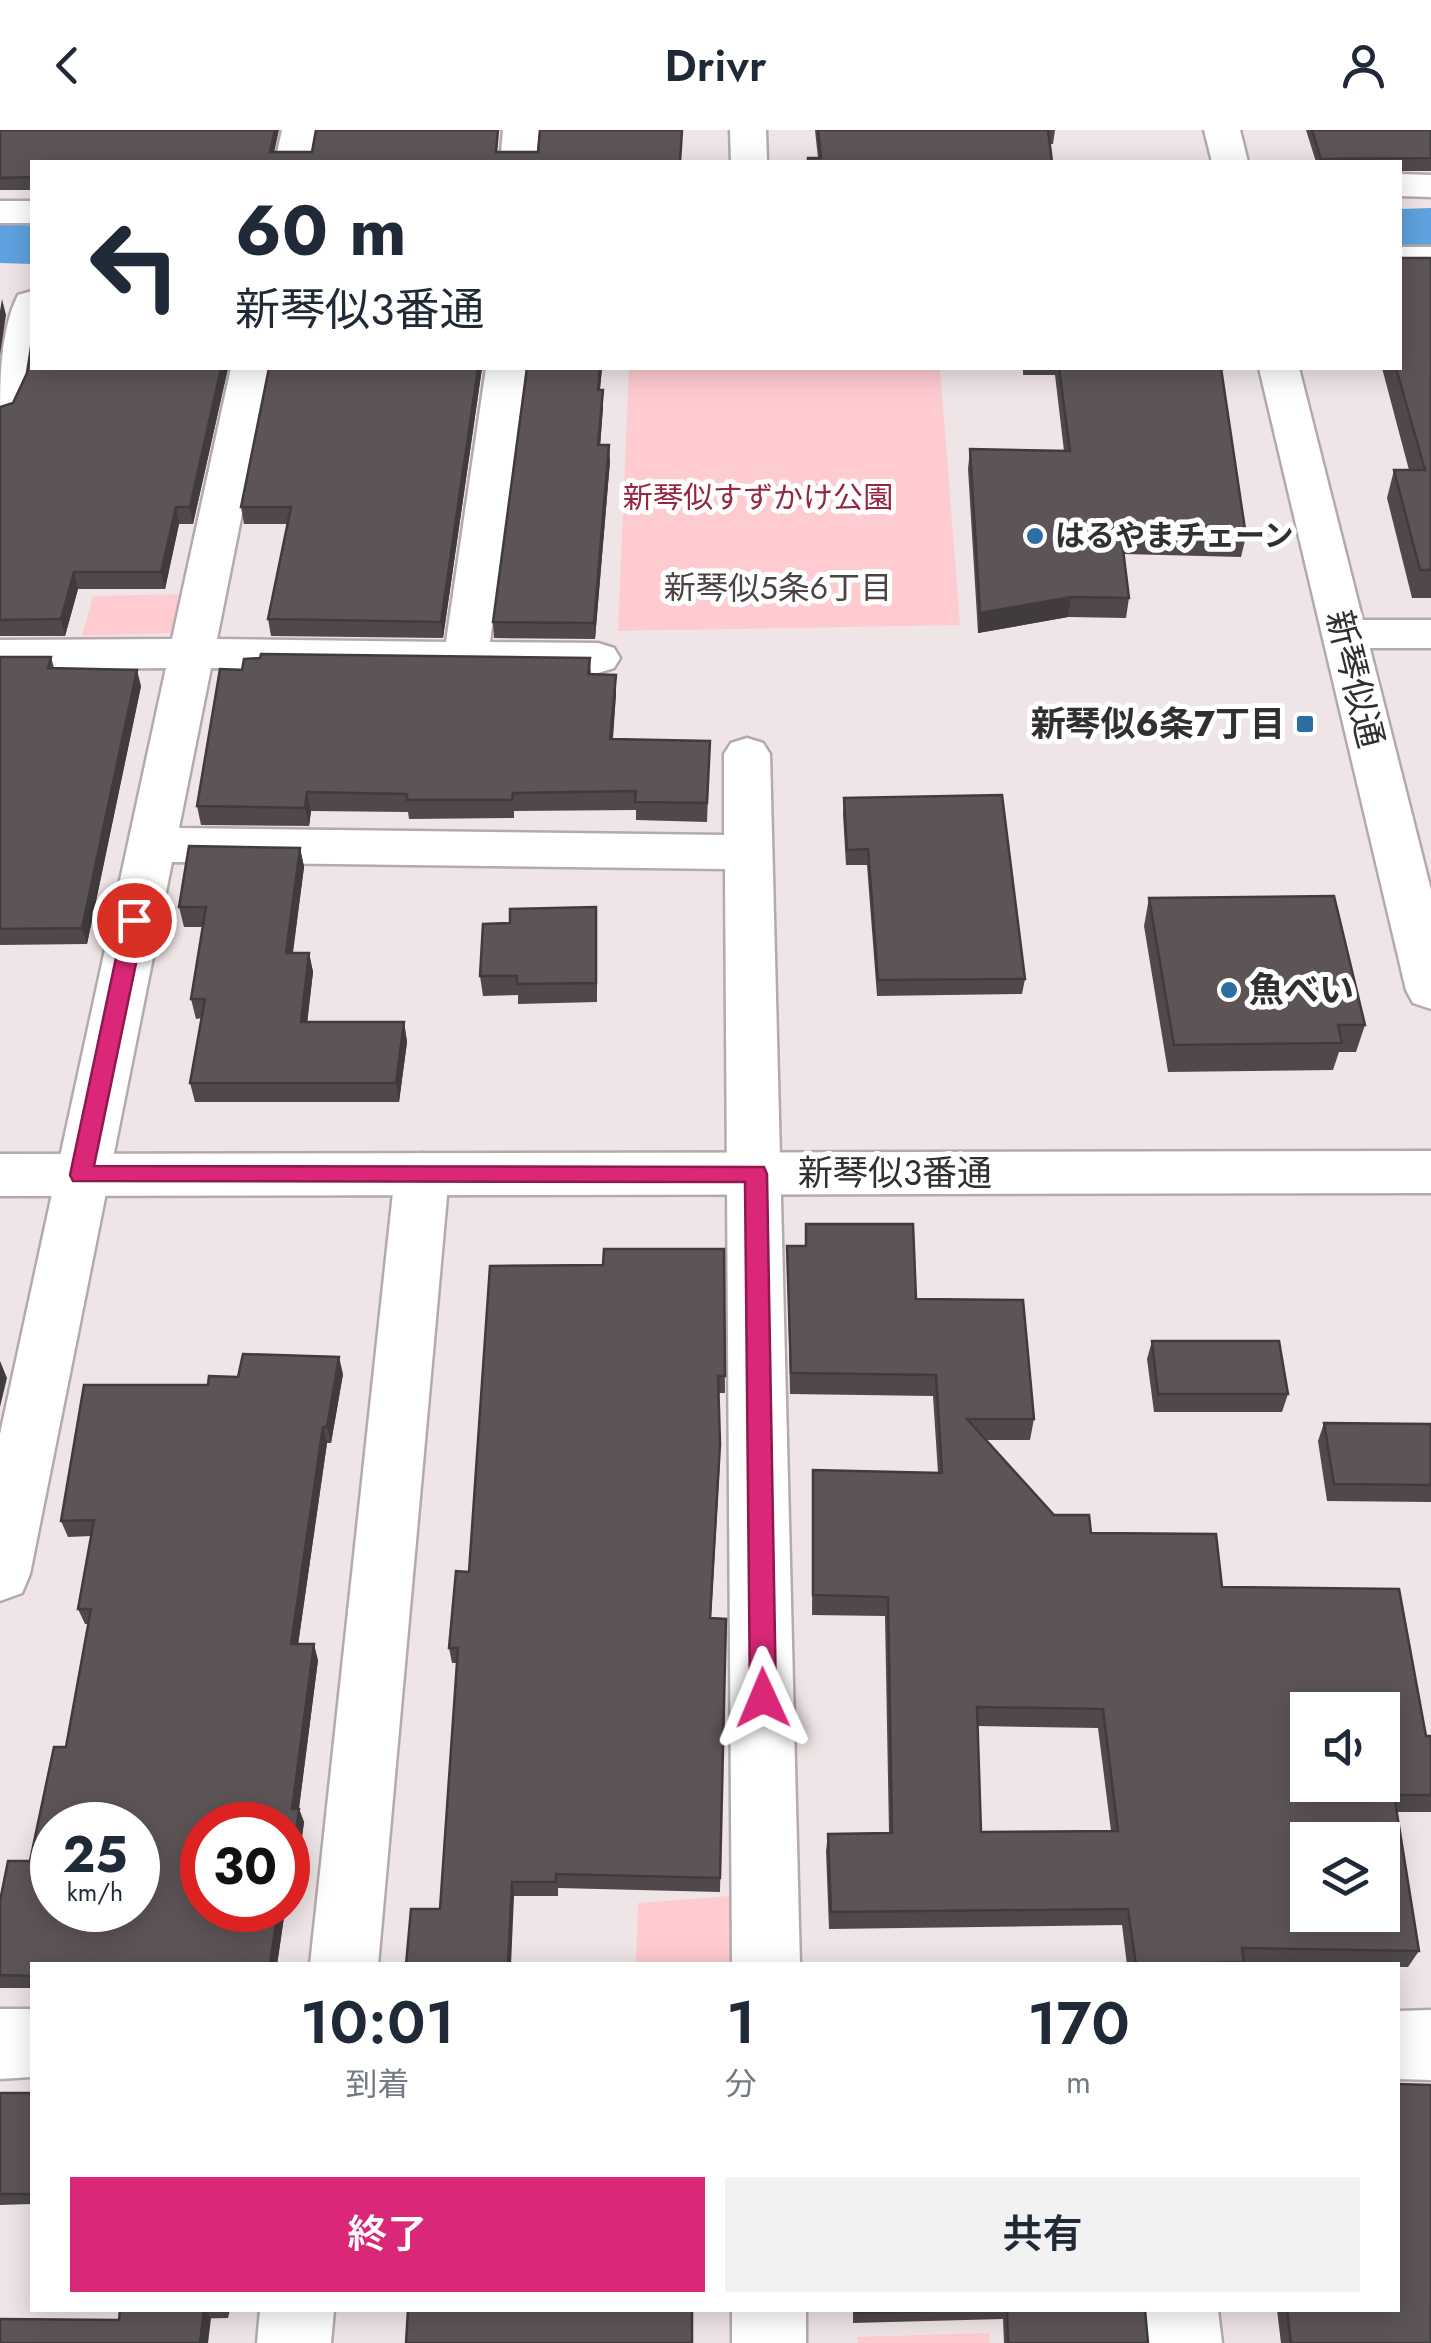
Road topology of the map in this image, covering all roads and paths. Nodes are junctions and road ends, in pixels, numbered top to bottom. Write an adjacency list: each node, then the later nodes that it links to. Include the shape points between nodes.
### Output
1 (300, 130): 5 (street)
2 (521, 130): 6 (street)
3 (748, 130): 7 (street)
4 (1222, 130): 8 (street)
5 (293, 160)
6 (518, 160)
7 (749, 160)
8 (1230, 160)
9 (1402, 186): 10 (street)
10 (1431, 186)
11 (0, 212): 12 (street)
12 (30, 212)
13 (1402, 258): 14 (street)
14 (1431, 258)
15 (0, 282): 16 (street)
16 (30, 284)
17 (30, 310): 21 (street)
18 (251, 370): 24 (street)
19 (506, 370): 26 (street)
20 (1279, 370): 22 (street, 新琴似通)
21 (0, 409)
22 (1344, 634): 23 (street); 31 (street, 新琴似通)
23 (1431, 634)
24 (191, 653): 25 (street); 26 (street); 29 (street)
25 (0, 655)
26 (466, 657): 27 (street)
27 (598, 658)
28 (747, 754): 30 (street)
29 (150, 845): 30 (street); 36 (street)
30 (749, 852): 34 (street)
31 (1431, 990)
32 (1431, 1172): 34 (street, 新琴似3番通)
33 (422, 1174): 34 (street, 新琴似3番通); 36 (street, 新琴似3番通); 38 (street)
34 (756, 1174): 39 (street)
35 (0, 1175): 36 (street, 新琴似3番通)
36 (81, 1175): 37 (street)
37 (0, 1574)
38 (344, 1962)
39 (766, 1962)
40 (0, 2044): 41 (street)
41 (30, 2044)
42 (1400, 2045): 43 (street)
43 (1431, 2045)
44 (297, 2312): 47 (street)
45 (769, 2312): 48 (street)
46 (1181, 2312): 49 (street)
47 (294, 2343)
48 (770, 2343)
49 (1185, 2343)

